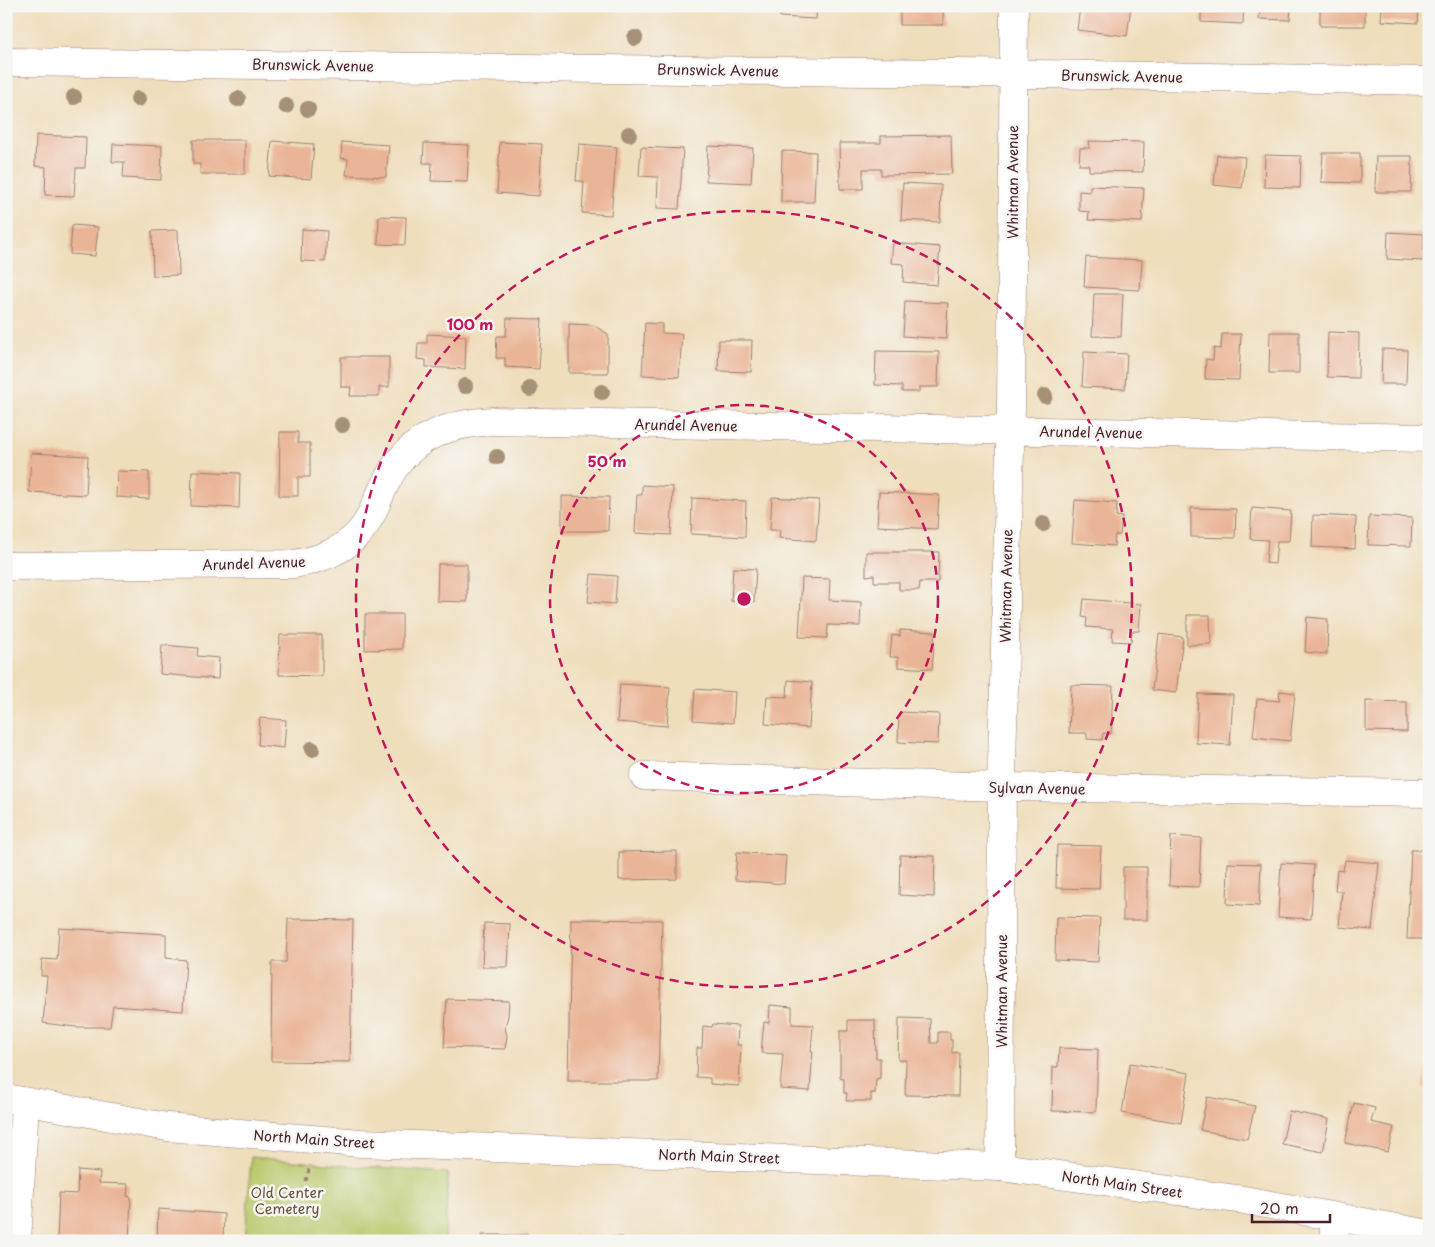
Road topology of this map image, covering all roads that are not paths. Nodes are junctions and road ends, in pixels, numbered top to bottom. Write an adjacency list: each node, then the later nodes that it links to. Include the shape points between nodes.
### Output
1 (1014, 6): 3 (street, Whitman Avenue)
2 (6, 62): 3 (street, Brunswick Avenue)
3 (1013, 74): 4 (street, Brunswick Avenue); 5 (street, Whitman Avenue)
4 (1429, 81)
5 (1010, 431): 6 (street, Arundel Avenue); 7 (street, Arundel Avenue, via 471,422 443,430 406,454 385,483 364,527 340,550 312,562); 9 (street, Whitman Avenue)
6 (1429, 438)
7 (6, 566)
8 (644, 776): 9 (street, Sylvan Avenue)
9 (1002, 787): 10 (street, Sylvan Avenue); 12 (street, Whitman Avenue)
10 (1429, 793)
11 (15, 1100): 12 (street, North Main Street, via 190,1130 352,1142); 15 (street)
12 (1000, 1167): 13 (street, North Main Street, via 1244,1200)
13 (1334, 1229): 14 (street, North Main Street)
14 (1429, 1234)
15 (17, 1241)

